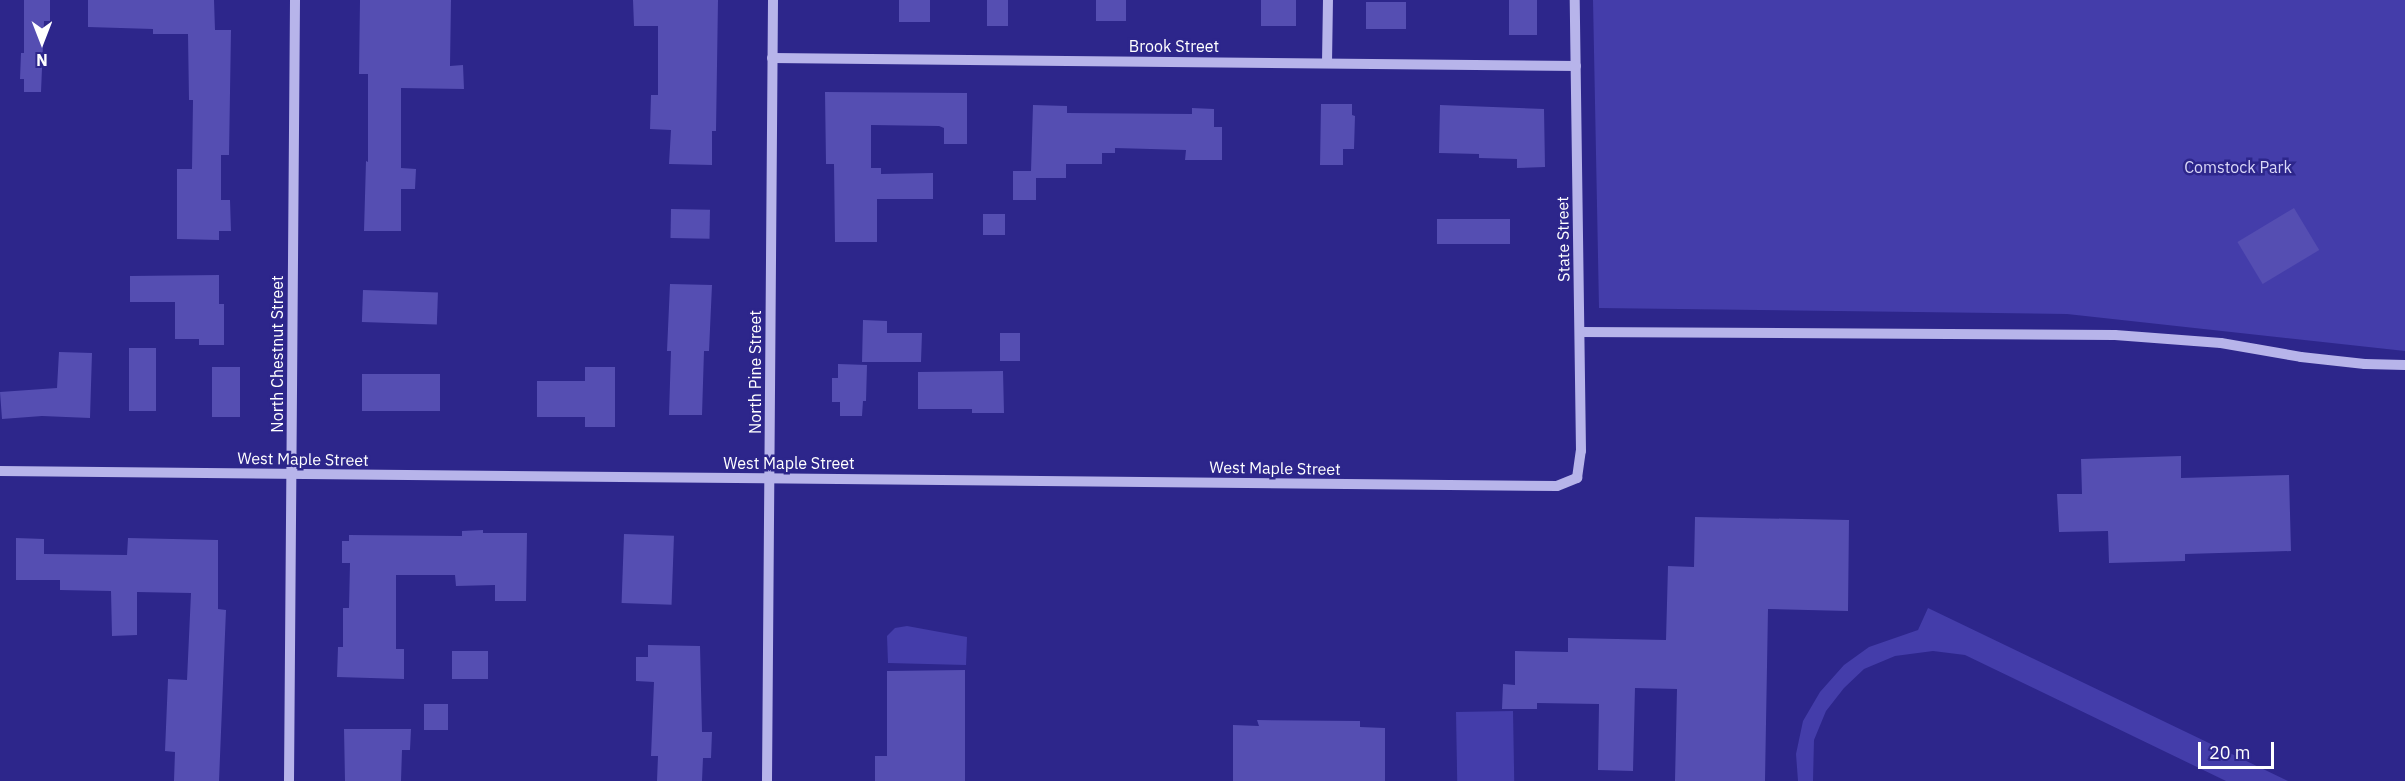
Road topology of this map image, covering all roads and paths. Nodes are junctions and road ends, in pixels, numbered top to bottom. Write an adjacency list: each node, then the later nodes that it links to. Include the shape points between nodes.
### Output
1 (295, 0): 11 (street, North Chestnut Street)
2 (773, 0): 5 (street, North Pine Street)
3 (1328, 0): 6 (street)
4 (1575, 0): 7 (street, State Street)
5 (772, 58): 6 (street, Brook Street); 12 (street, North Pine Street)
6 (1327, 63): 7 (street, Brook Street)
7 (1576, 66): 8 (street, State Street)
8 (1580, 332): 9 (street, via 2115,335 2221,343 2365,364); 13 (street, State Street, via 1581,451)
9 (2405, 365)
10 (0, 471): 11 (street, West Maple Street)
11 (291, 474): 12 (street, West Maple Street); 14 (street, North Chestnut Street)
12 (770, 477): 13 (street, West Maple Street, via 1557,486); 15 (street, North Pine Street)
13 (1577, 478)
14 (289, 781)
15 (767, 781)

